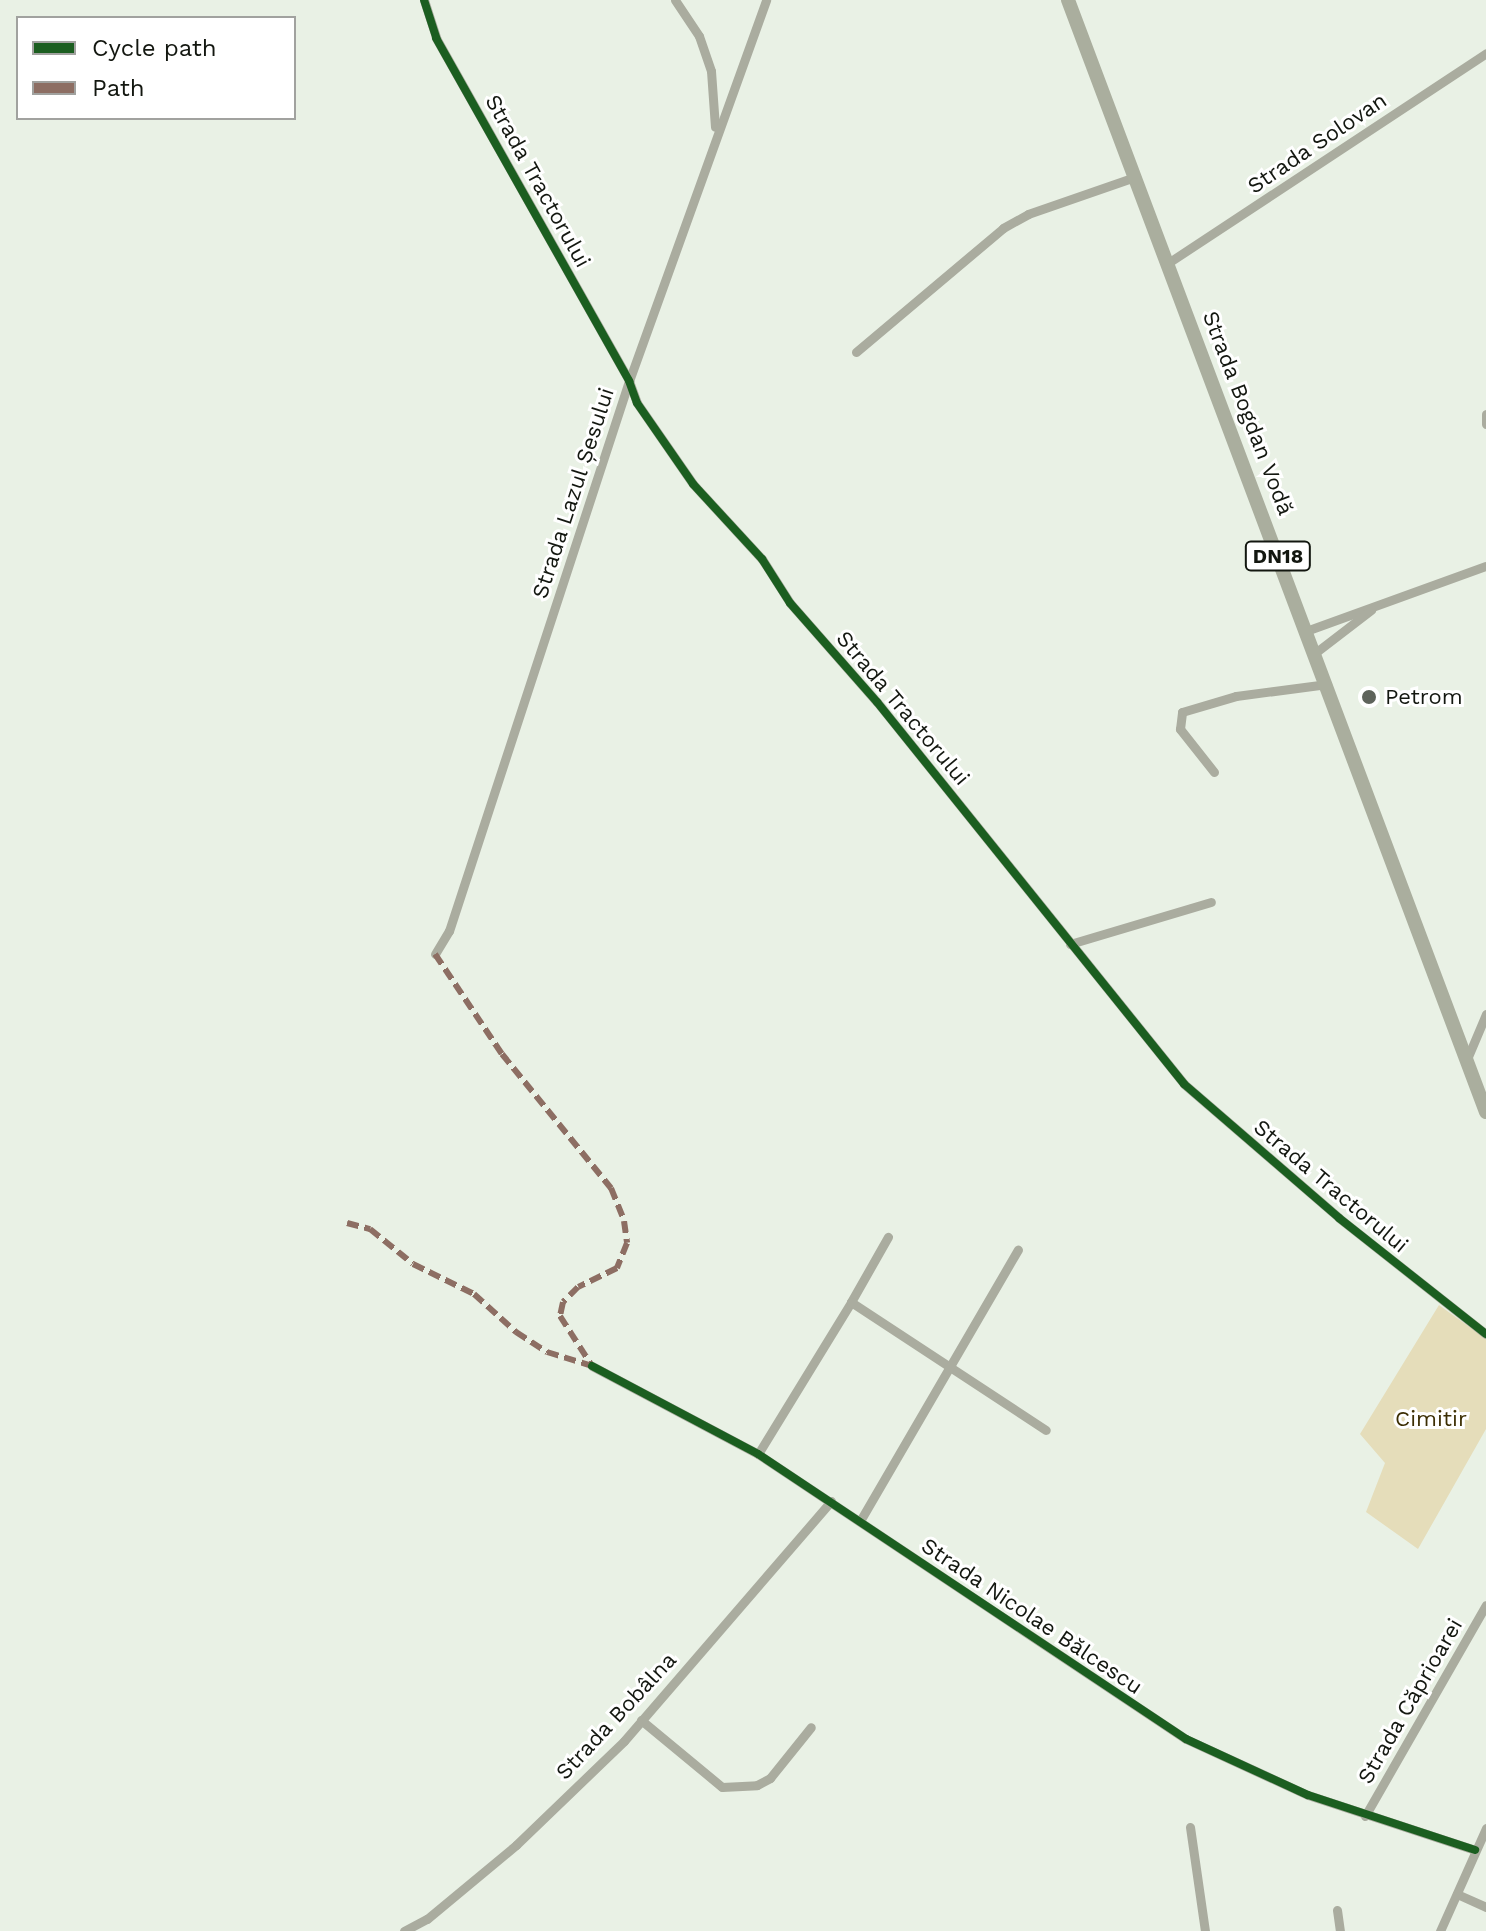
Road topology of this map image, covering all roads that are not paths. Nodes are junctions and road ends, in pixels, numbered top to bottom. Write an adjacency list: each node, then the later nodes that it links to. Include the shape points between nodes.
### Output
1 (424, 0): 10 (street, Strada Tractorului, via 436,38)
2 (675, 0): 6 (street, via 699,36 711,71)
3 (766, 0): 6 (street, Strada Lazul Șesului)
4 (1068, 0): 7 (main road, Strada Bogdan Vodă / DN18)
5 (1486, 53): 8 (street, Strada Solovan)
6 (716, 130): 10 (street, Strada Lazul Șesului)
7 (1135, 177): 8 (main road, Strada Bogdan Vodă / DN18); 9 (street, via 1028,214 1003,228)
8 (1168, 263): 15 (main road, Strada Bogdan Vodă / DN18)
9 (856, 352)
10 (629, 381): 20 (street, Strada Tractorului, via 637,403 693,484 762,559 790,603 877,702); 21 (street, Strada Lazul Șesului, via 449,931)
11 (1486, 414): 12 (street)
12 (1486, 424)
13 (1486, 566): 14 (street)
14 (1371, 610): 15 (street); 16 (street)
15 (1306, 631): 16 (main road, Strada Bogdan Vodă / DN18)
16 (1315, 653): 17 (main road, Strada Bogdan Vodă / DN18)
17 (1327, 684): 18 (street, via 1236,696 1182,712 1180,729); 23 (main road, Strada Bogdan Vodă / DN18)
18 (1214, 772)
19 (1211, 902): 20 (street)
20 (1070, 944): 28 (street, Strada Tractorului, via 1201,1099 1339,1218)
21 (435, 954)
22 (1486, 1014): 23 (street)
23 (1466, 1060): 24 (main road, Strada Bogdan Vodă / DN18)
24 (1486, 1112)
25 (888, 1237): 27 (street)
26 (1018, 1250): 29 (street)
27 (851, 1302): 29 (street); 32 (street)
28 (1486, 1334)
29 (951, 1365): 31 (street); 34 (street)
30 (592, 1366): 32 (street, Strada Nicolae Bălcescu)
31 (1046, 1430)
32 (758, 1454): 33 (street, Strada Nicolae Bălcescu)
33 (831, 1501): 34 (street, Strada Nicolae Bălcescu); 36 (street, Strada Bobâlna)
34 (860, 1521): 38 (street, Strada Nicolae Bălcescu, via 1186,1739)
35 (1486, 1605): 38 (street, Strada Căprioarei)
36 (641, 1720): 37 (street, via 722,1787 757,1785 770,1778); 45 (street, Strada Bobâlna, via 516,1845 427,1919)
37 (811, 1727)
38 (1365, 1816): 41 (street, Strada Nicolae Bălcescu)
39 (1190, 1827): 46 (street)
40 (1486, 1828): 41 (street)
41 (1475, 1850): 42 (street)
42 (1457, 1894): 43 (street); 48 (street)
43 (1486, 1907)
44 (1337, 1910): 47 (street)
45 (404, 1931)
46 (1205, 1931)
47 (1340, 1931)
48 (1440, 1931)

